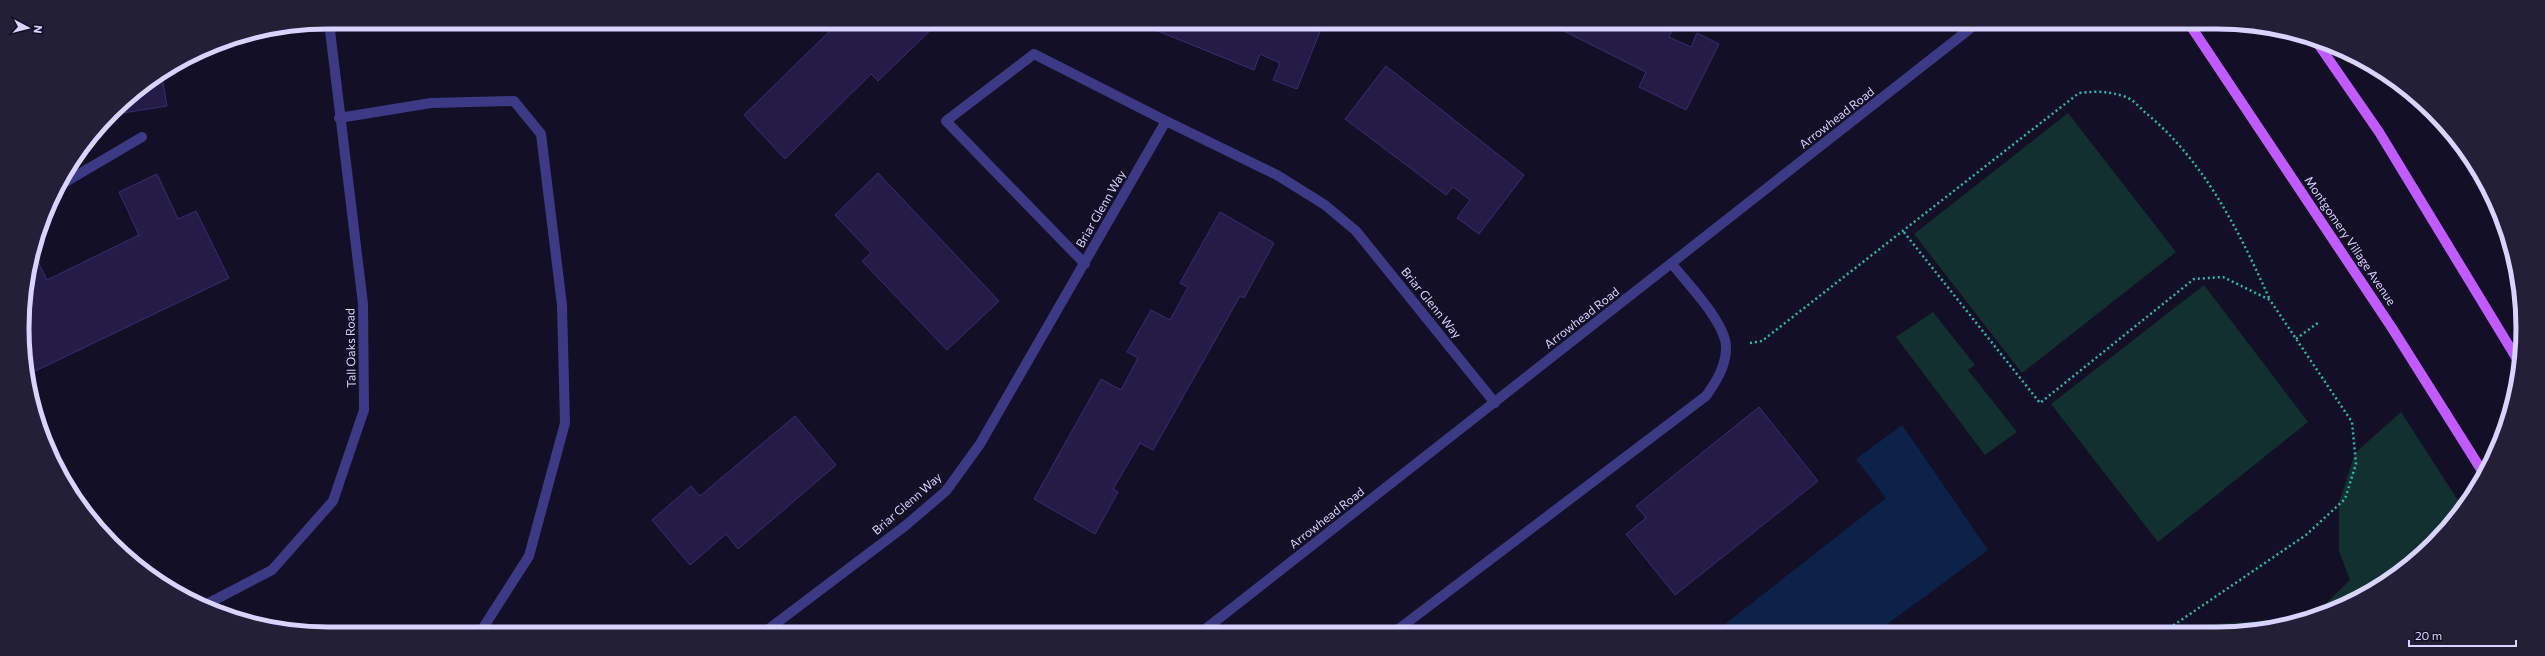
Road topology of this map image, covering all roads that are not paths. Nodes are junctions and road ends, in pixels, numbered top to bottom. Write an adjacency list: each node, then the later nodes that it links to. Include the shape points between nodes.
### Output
1 (330, 29): 5 (street, Tall Oaks Road)
2 (1970, 29): 10 (street, Arrowhead Road)
3 (2193, 29): 13 (main road, Montgomery Village Avenue, via 2392,328)
4 (2321, 48): 11 (main road, via 2379,132)
5 (339, 118): 14 (street, Tall Oaks Road, via 363,304 364,410 333,501 272,570); 15 (street, via 431,103 514,101 541,134 562,305 565,423 529,556)
6 (1166, 121): 9 (street, Briar Glenn Way); 9 (street, via 1034,54 946,121); 12 (street, Briar Glenn Way, via 1277,175 1325,205 1356,231)
7 (142, 137): 8 (street)
8 (68, 181)
9 (1085, 264): 16 (street, Briar Glenn Way, via 980,444 946,491 906,526)
10 (1672, 264): 12 (street, Arrowhead Road); 18 (street, via 1720,326 1726,348 1719,376 1706,396)
11 (2514, 355)
12 (1495, 403): 17 (street, Arrowhead Road)
13 (2481, 469)
14 (210, 602)
15 (483, 627)
16 (771, 627)
17 (1210, 627)
18 (1401, 627)

